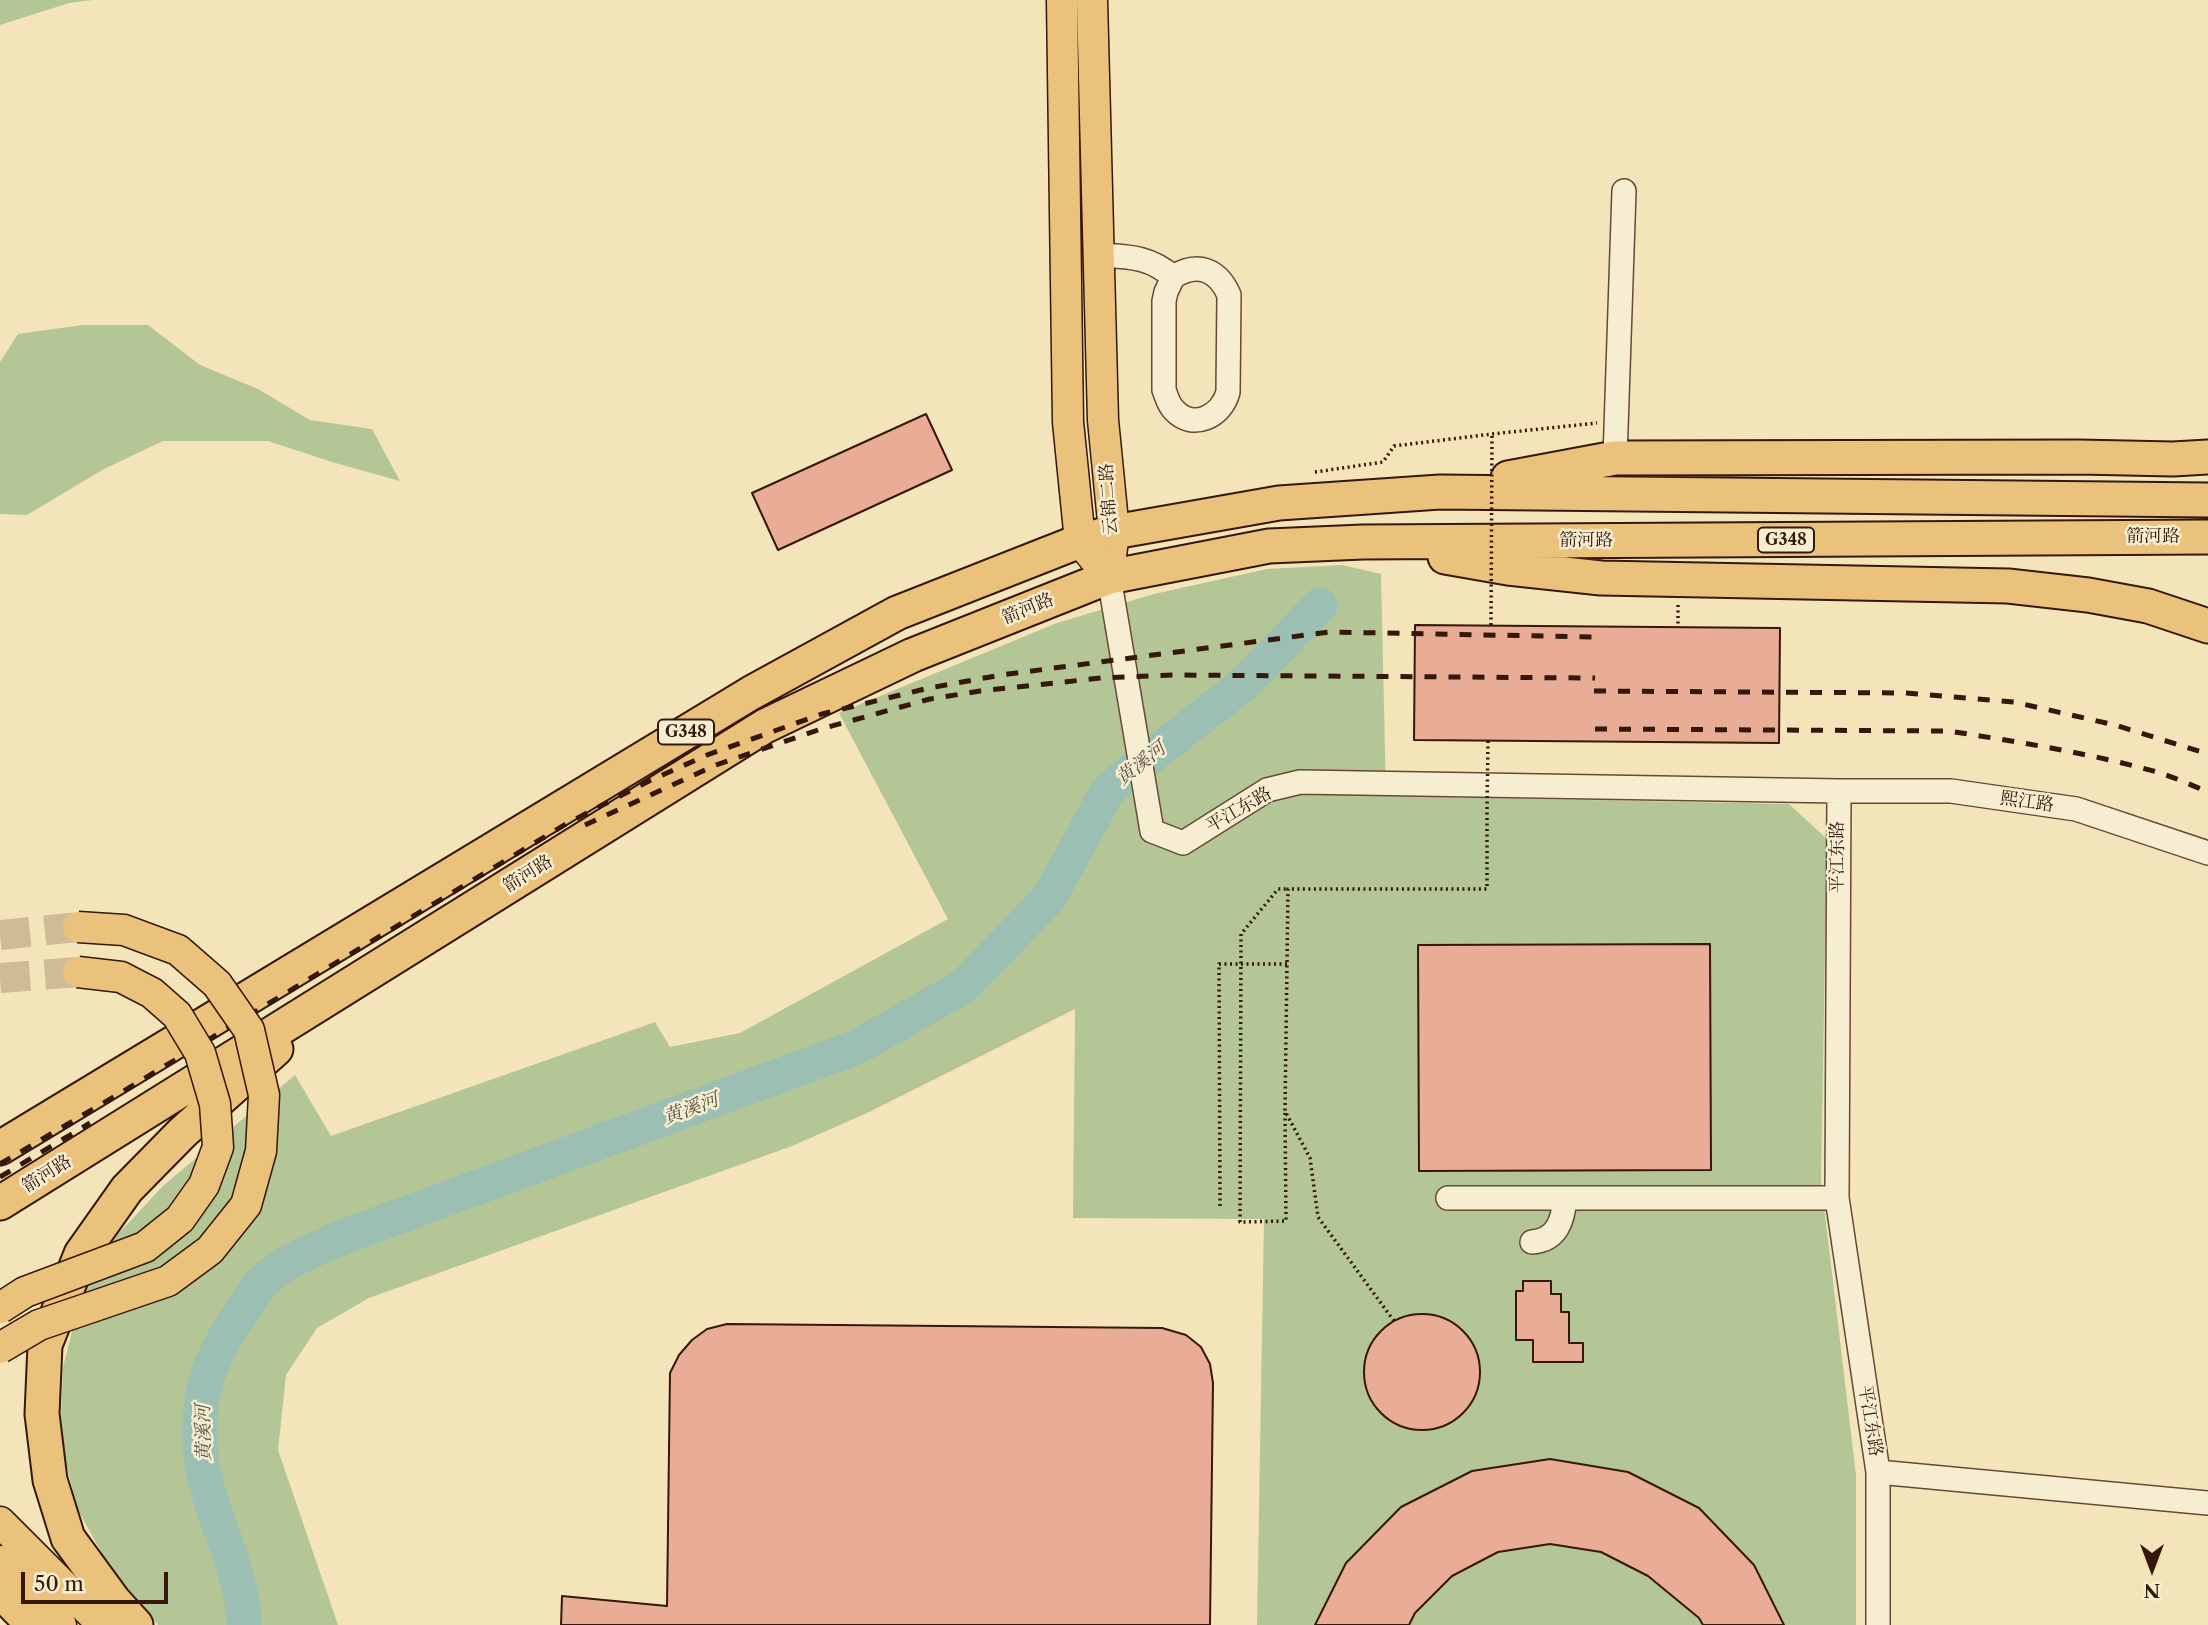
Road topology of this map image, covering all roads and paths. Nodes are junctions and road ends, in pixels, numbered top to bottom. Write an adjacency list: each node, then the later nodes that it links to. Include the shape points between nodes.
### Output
1 (1062, 0): 15 (main road, 云锦二路, via 1068,422)
2 (1092, 0): 4 (main road, 云锦二路)
3 (1624, 191): 9 (street)
4 (1098, 256): 5 (street, via 1135,258 1160,266); 13 (main road, 云锦二路, via 1102,420)
5 (1173, 277): 5 (street, via 1164,301 1164,390 1175,412 1201,420 1226,403 1229,295 1214,272 1198,269)
6 (1582, 425): 7 (path)
7 (1492, 434): 10 (path, via 1394,446 1383,462); 19 (path, bridge)
8 (2208, 457): 9 (highway)
9 (1615, 458): 11 (highway)
10 (1315, 472)
11 (1440, 492): 12 (highway, G348); 13 (highway, G348, via 1279,503)
12 (2208, 500)
13 (1114, 532): 15 (highway, G348); 17 (main road, 云锦二路)
14 (2208, 537): 16 (highway, 箭河路 / G348)
15 (1080, 541): 17 (main road, 云锦二路); 30 (highway, G348, via 897,613 751,693)
16 (1363, 542): 17 (highway, 箭河路 / G348, via 1269,546); 18 (highway, via 1508,568 1601,578 2008,586 2148,606)
17 (1109, 577): 21 (street, 平江东路, via 1152,831 1183,843 1267,790 1300,782); 28 (highway, 箭河路 / G348, via 913,655 765,726)
18 (2203, 624)
19 (1491, 625)
20 (1488, 741): 23 (path, bridge, via 1487,889)
21 (1839, 791): 22 (street, 熙江路, via 1951,791 2076,809); 33 (street, 平江东路)
22 (2208, 853)
23 (1287, 888): 25 (path, via 1278,889 1241,934); 26 (path)
24 (78, 927): 39 (main road, bridge, via 124,929 178,950 217,984 249,1030 264,1095 261,1151 246,1205 210,1250 168,1281 39,1325)
25 (1241, 964): 26 (path); 29 (path, via 1240,1222 1286,1221); 35 (path, via 1219,964)
26 (1287, 964): 29 (path)
27 (78, 972): 37 (main road, bridge, via 121,977 152,993 177,1015 200,1053 215,1104 218,1147 204,1185 180,1219 145,1247 24,1292)
28 (346, 987): 34 (highway, 箭河路 / G348); 45 (highway, via 182,1133 127,1189 81,1254 45,1345 42,1414 50,1480 68,1538)
29 (1285, 1111): 38 (path, via 1310,1158 1318,1217)
30 (0, 1148)
31 (1448, 1198): 32 (street)
32 (1565, 1198): 33 (street); 36 (street, via 1553,1235)
33 (1837, 1198): 40 (street, 平江东路)
34 (0, 1203)
35 (1220, 1206)
36 (1532, 1242)
37 (0, 1308)
38 (1394, 1321)
39 (0, 1348)
40 (1878, 1472): 41 (street); 48 (street, 平江东路)
41 (2208, 1503)
42 (0, 1522): 45 (main road)
43 (0, 1561): 47 (main road)
44 (0, 1591): 46 (highway)
45 (114, 1619)
46 (33, 1625)
47 (61, 1625)
48 (1878, 1625)

